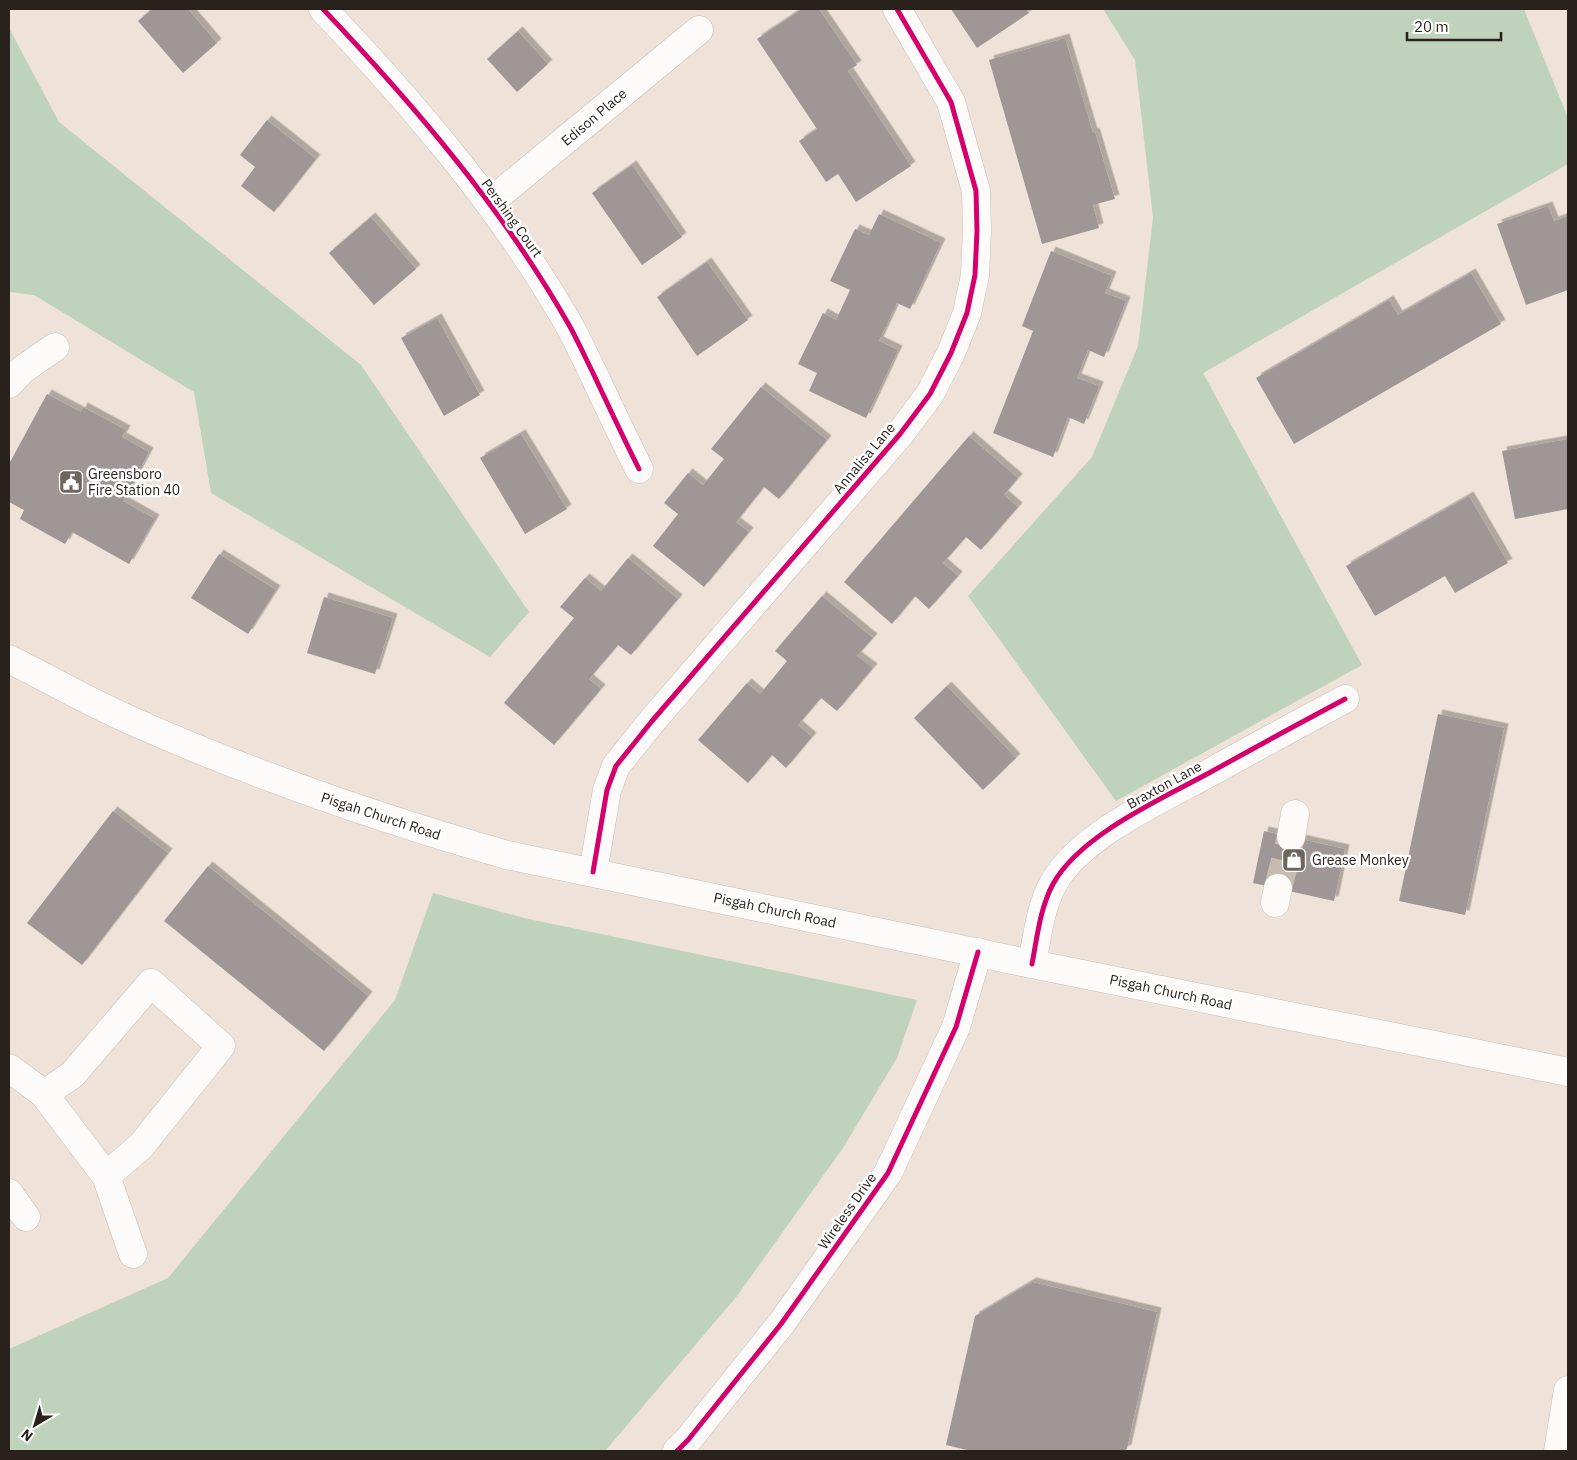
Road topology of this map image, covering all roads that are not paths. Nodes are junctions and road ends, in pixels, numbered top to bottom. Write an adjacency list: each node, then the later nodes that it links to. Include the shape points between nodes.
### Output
1 (324, 9): 4 (street, Pershing Court, via 425,123)
2 (897, 9): 10 (street, Annalisa Lane, via 951,102 976,190 978,231 968,313 930,394 900,434 616,766 607,790)
3 (699, 30): 4 (street, Edison Place)
4 (489, 203): 7 (street, Pershing Court, via 542,279 570,327)
5 (55, 346): 6 (street, via 22,370)
6 (9, 384)
7 (639, 469)
8 (9, 659): 10 (street, Pisgah Church Road, via 128,720 320,796 507,855)
9 (1346, 699): 12 (street, Braxton Lane, via 1136,812 1072,859 1053,883 1044,906)
10 (593, 872): 11 (street, Pisgah Church Road)
11 (978, 952): 12 (street, Pisgah Church Road); 21 (street, Wireless Drive, via 956,1027 888,1173 781,1324)
12 (1032, 964): 14 (street, Pisgah Church Road)
13 (9, 1068): 15 (street)
14 (1568, 1072)
15 (44, 1094): 16 (street); 16 (street, via 72,1074 151,983 221,1046 141,1146)
16 (106, 1176): 19 (street)
17 (9, 1193): 18 (street)
18 (26, 1216)
19 (133, 1254)
20 (1568, 1390): 22 (street)
21 (677, 1451)
22 (1558, 1451)

